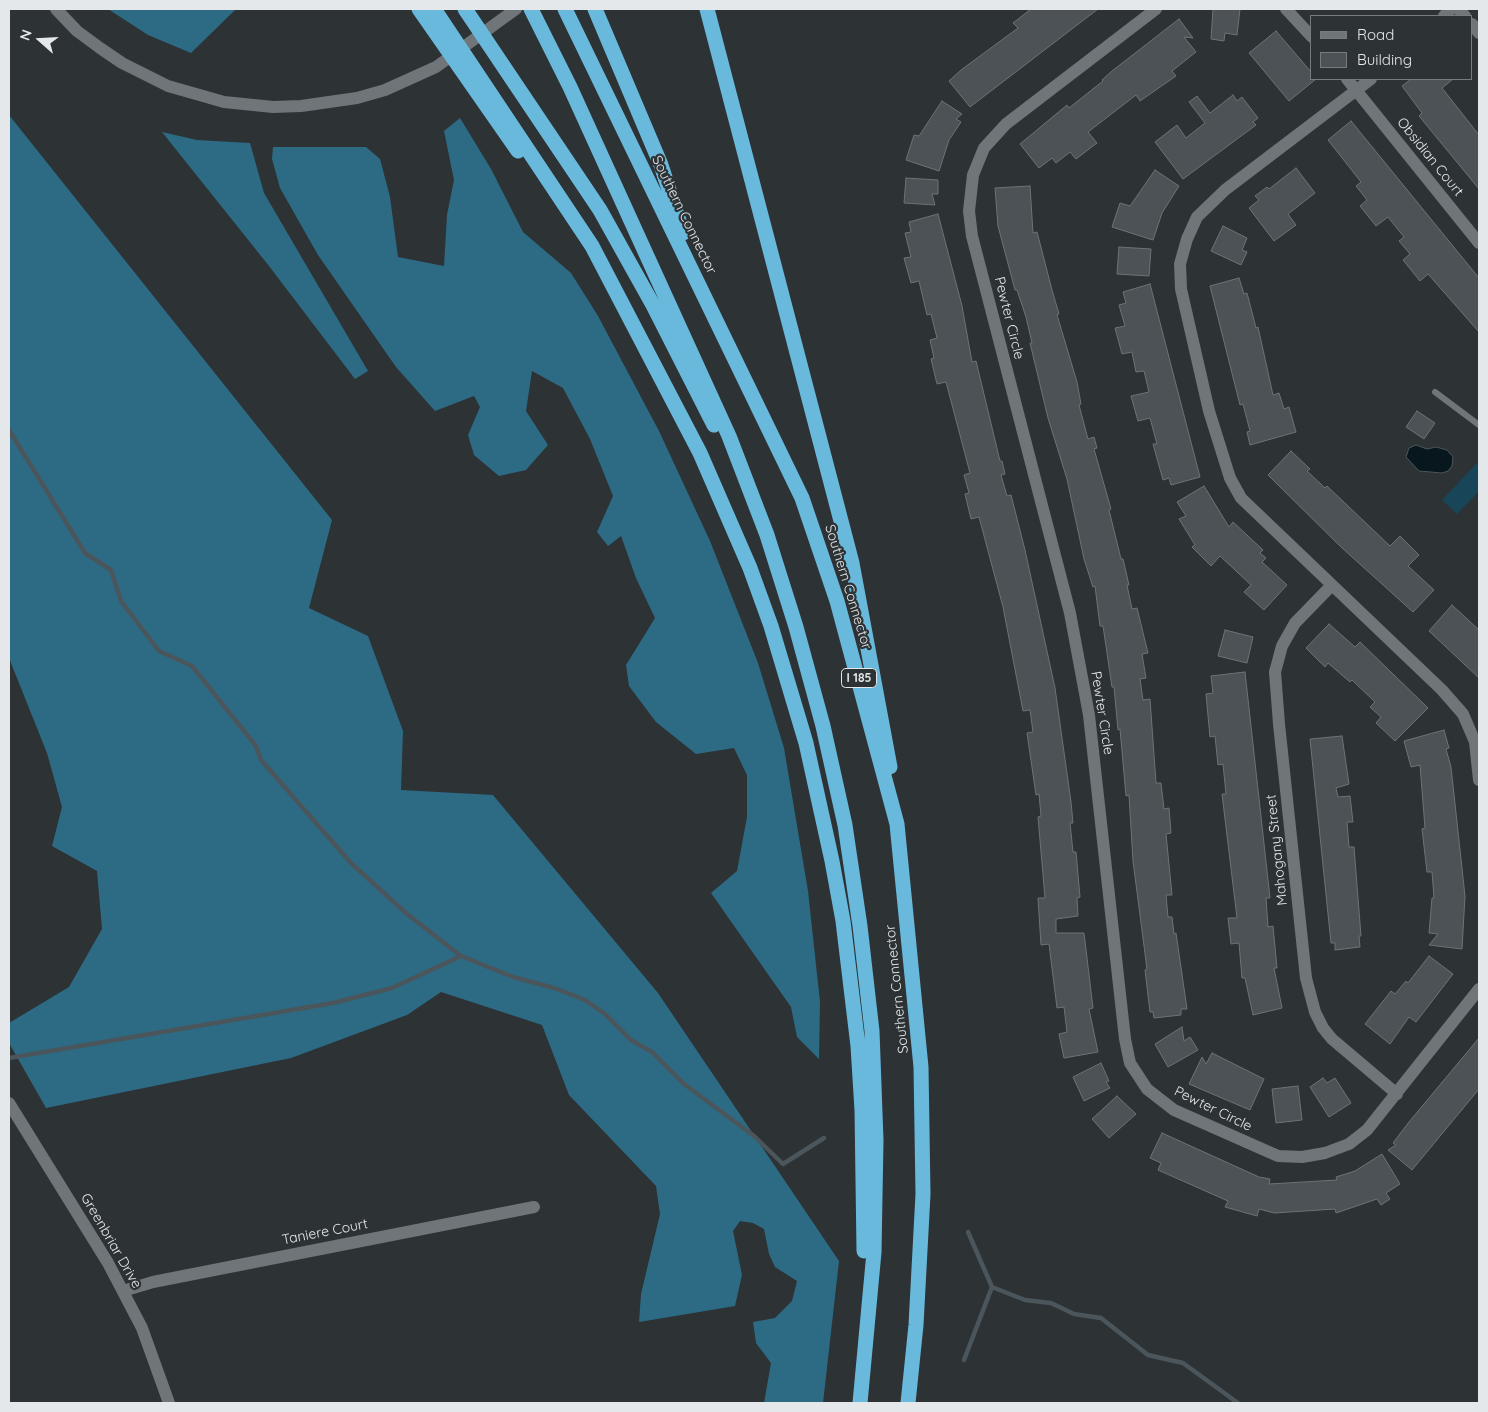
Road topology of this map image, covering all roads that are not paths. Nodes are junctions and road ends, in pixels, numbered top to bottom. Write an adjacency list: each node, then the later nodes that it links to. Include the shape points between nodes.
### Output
1 (56, 9): 5 (street, via 77,31 129,67 168,86 224,102 273,107 357,98 411,79 436,67)
2 (419, 9): 18 (highway)
3 (434, 9): 18 (highway, via 566,205)
4 (465, 9): 21 (highway, via 568,161 618,242)
5 (516, 9)
6 (531, 9): 21 (highway, Southern Connector, via 690,347 729,436)
7 (565, 9): 17 (highway, Southern Connector / I 185)
8 (595, 9): 17 (highway, via 661,165)
9 (707, 9): 24 (highway, via 852,564 888,747)
10 (1156, 9): 26 (street, Pewter Circle, via 1006,124 984,148 973,175 969,211 972,236 1070,613 1089,715 1130,1063 1146,1089 1174,1110 1278,1156 1302,1157 1349,1144 1367,1130)
11 (1286, 9): 12 (street)
12 (1310, 34)
13 (1348, 80): 15 (street)
14 (1370, 80): 15 (street)
15 (1357, 90): 16 (street, Obsidian Court); 22 (street, via 1225,190 1197,217 1180,264 1181,289 1210,411 1230,478 1241,498)
16 (1479, 243)
17 (701, 289): 24 (highway, Southern Connector / I 185, via 802,498 838,601)
18 (614, 290): 30 (highway, via 696,444 750,568 788,676 808,752 843,921 858,1046 864,1173)
19 (1435, 392): 20 (lane)
20 (1479, 425)
21 (757, 512): 30 (highway, Southern Connector, via 796,627 823,726 844,825 860,926 872,1031 876,1140 874,1252)
22 (1332, 585): 23 (street, via 1463,714 1475,742); 26 (street, Mahogany Street, via 1295,623 1282,646 1275,672 1306,978 1323,1028)
23 (1479, 780)
24 (897, 824): 33 (highway, Southern Connector / I 185, via 921,1066 924,1194)
25 (1479, 989): 26 (street, Pewter Circle)
26 (1397, 1094)
27 (9, 1103): 29 (street, Greenbriar Drive, via 86,1224)
28 (534, 1207): 29 (street, Taniere Court, via 182,1276)
29 (123, 1291): 31 (street, Greenbriar Drive, via 149,1345)
30 (865, 1353): 32 (highway, Southern Connector)
31 (169, 1403)
32 (860, 1403)
33 (908, 1403)

